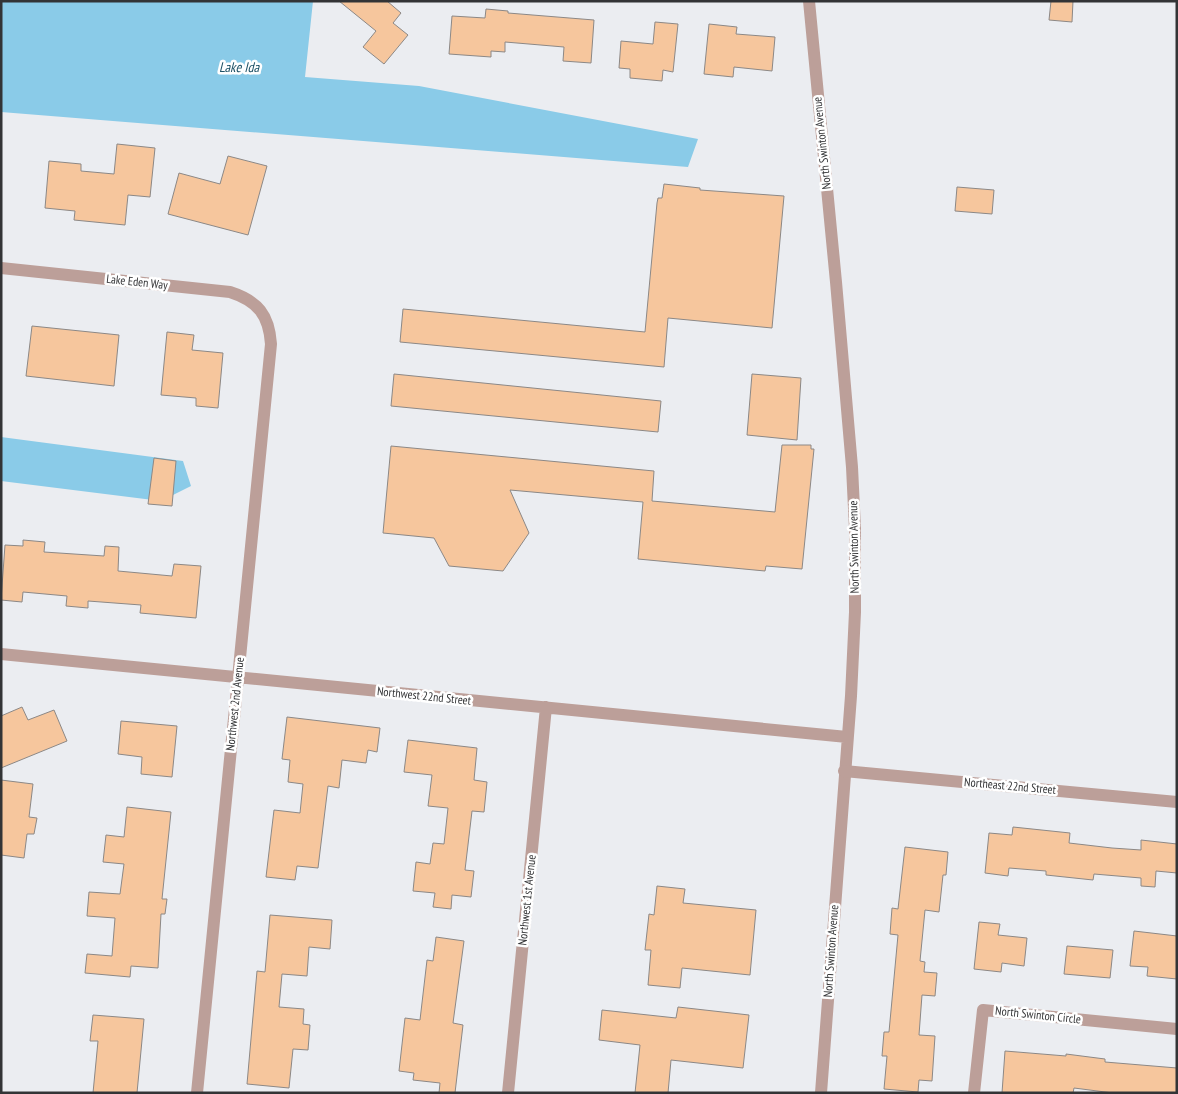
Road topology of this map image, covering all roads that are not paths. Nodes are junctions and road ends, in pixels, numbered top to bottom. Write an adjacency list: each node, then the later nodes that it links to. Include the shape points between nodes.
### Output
1 (809, 1): 7 (street, North Swinton Avenue, via 852,467 855,612)
2 (1, 268): 3 (street, Lake Eden Way, via 230,292 244,296)
3 (265, 316): 5 (street, Northwest 2nd Avenue, via 271,344)
4 (1, 654): 5 (street, Northwest 22nd Street)
5 (238, 678): 6 (street, Northwest 22nd Street); 11 (street, Northwest 2nd Avenue)
6 (546, 707): 7 (street, Northwest 22nd Street); 12 (street, Northwest 1st Avenue)
7 (847, 737): 8 (street, North Swinton Avenue)
8 (844, 771): 9 (street, Northeast 22nd Street); 13 (street, North Swinton Avenue)
9 (1177, 802)
10 (1177, 1029): 14 (street, North Swinton Circle, via 983,1010)
11 (197, 1093)
12 (508, 1093)
13 (821, 1093)
14 (974, 1093)

